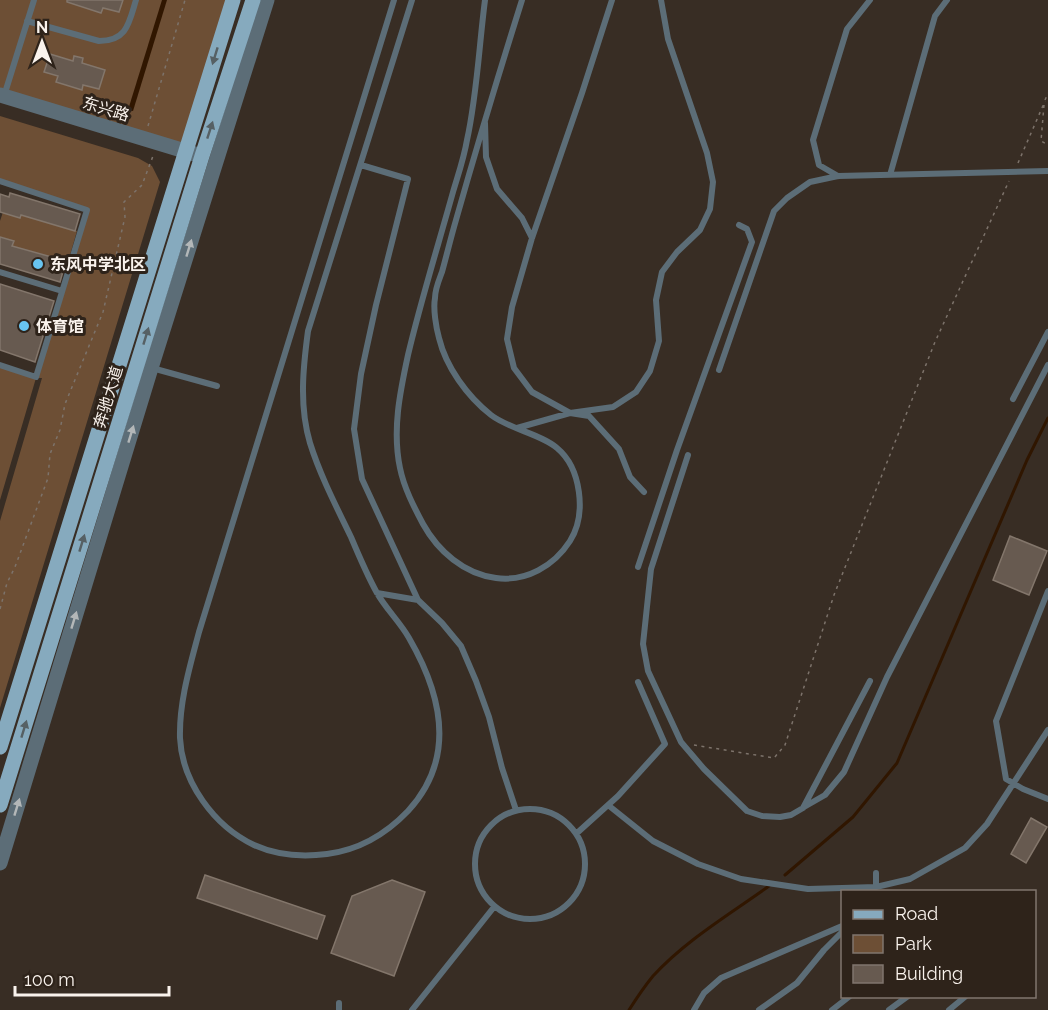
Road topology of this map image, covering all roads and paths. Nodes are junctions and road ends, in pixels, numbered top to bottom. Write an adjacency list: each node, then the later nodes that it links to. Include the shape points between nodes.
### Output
1 (34, 0): 15 (lane)
2 (136, 0): 15 (lane, via 127,30 110,41)
3 (185, 0): 20 (path)
4 (233, 0): 22 (main road, 奔驰大道, one-way to 22)
5 (253, 0): 23 (main road, 奔驰大道, one-way to 5)
6 (267, 0): 35 (street, one-way to 6)
7 (394, 0): 50 (lane, via 199,632 183,702 180,738 185,765 197,793 213,815 254,845 289,855 346,852 394,825 418,800 434,774 440,740 435,695 408,637)
8 (412, 0): 24 (lane)
9 (486, 0): 45 (lane, via 467,140 412,337 396,441 408,493 428,532 443,552 482,576 525,577 543,568 572,538 578,520 580,497 568,461 556,447)
10 (522, 0): 19 (lane)
11 (612, 0): 31 (lane)
12 (662, 0): 44 (lane, via 668,39 707,153 713,182 710,208 700,230 676,252 662,272 656,300 659,341 650,371 636,392 613,407)
13 (870, 0): 28 (lane, via 847,29 813,140 819,165)
14 (947, 0): 27 (lane, via 935,16)
15 (27, 21): 17 (lane)
16 (1048, 93): 18 (path)
17 (2, 96): 20 (street, 东兴路)
18 (1045, 101): 21 (path, via 1041,141); 26 (path)
19 (485, 118): 31 (lane, via 486,158 497,189 522,218); 45 (lane, via 434,298 439,339 456,376 493,417)
20 (151, 141): 22 (street, 东兴路); 52 (path, via 145,180 124,202 125,217 103,312 65,404 50,454 48,478)
21 (1048, 144)
22 (186, 152): 23 (street, 东兴路); 58 (main road, 奔驰大道)
23 (202, 156): 35 (main road, 奔驰大道)
24 (362, 165): 50 (lane, via 308,331 302,368 303,399 309,440 321,474); 51 (lane, via 408,179 366,351 354,429 362,479)
25 (1048, 171): 26 (lane)
26 (1014, 172): 27 (lane); 56 (path, via 935,342 834,595 785,745 774,758)
27 (890, 175): 28 (lane)
28 (838, 176): 33 (lane, via 810,182 774,211)
29 (0, 181): 36 (lane, via 87,210)
30 (739, 225): 32 (lane, via 747,229)
31 (532, 238): 44 (lane, via 507,339 514,368 532,392)
32 (752, 242): 33 (lane); 48 (lane)
33 (756, 262): 41 (lane)
34 (0, 272): 36 (lane)
35 (173, 273): 40 (main road, 奔驰大道, one-way to 35)
36 (62, 291): 38 (lane, via 36,377)
37 (1048, 332): 43 (lane)
38 (0, 365)
39 (1048, 365): 63 (lane, via 887,677 844,772 825,795)
40 (144, 366): 42 (lane); 61 (main road, 奔驰大道, one-way to 40); 66 (street, one-way to 40)
41 (719, 370)
42 (217, 386)
43 (1012, 399)
44 (570, 413): 45 (lane); 47 (lane, via 589,416 605,432 619,449 630,477)
45 (516, 428)
46 (688, 455): 56 (lane, via 651,568 643,644 648,671)
47 (644, 492)
48 (638, 567)
49 (1048, 591): 59 (lane, via 996,721 1006,779)
50 (377, 593): 51 (lane)
51 (418, 600): 64 (lane, via 442,623 465,655 489,717)
52 (0, 609)
53 (870, 681): 63 (lane)
54 (638, 682): 57 (lane)
55 (1048, 729): 59 (lane)
56 (681, 742): 57 (lane); 63 (lane, via 747,811 780,817)
57 (665, 744): 62 (lane)
58 (0, 747)
59 (1013, 784): 60 (lane); 68 (lane, via 987,824 965,848 910,879)
60 (1048, 799)
61 (0, 805)
62 (608, 805): 65 (lane); 68 (lane, via 653,841 698,864 741,879 808,889)
63 (803, 808)
64 (516, 810): 65 (lane, via 542,810 566,822); 69 (lane, via 494,821 483,833 476,850 474,869 479,887)
65 (577, 833): 69 (lane, via 586,865 582,885 573,900 557,914 533,920 510,916)
66 (0, 863)
67 (876, 873): 68 (lane)
68 (876, 889)
69 (494, 907): 75 (lane)
70 (841, 927): 76 (lane, via 721,978 704,993)
71 (841, 934): 77 (lane, via 797,982)
72 (847, 998): 78 (lane)
73 (905, 998): 79 (lane)
74 (964, 998): 80 (lane)
75 (412, 1010)
76 (694, 1010)
77 (759, 1010)
78 (832, 1010)
79 (889, 1010)
80 (949, 1010)

